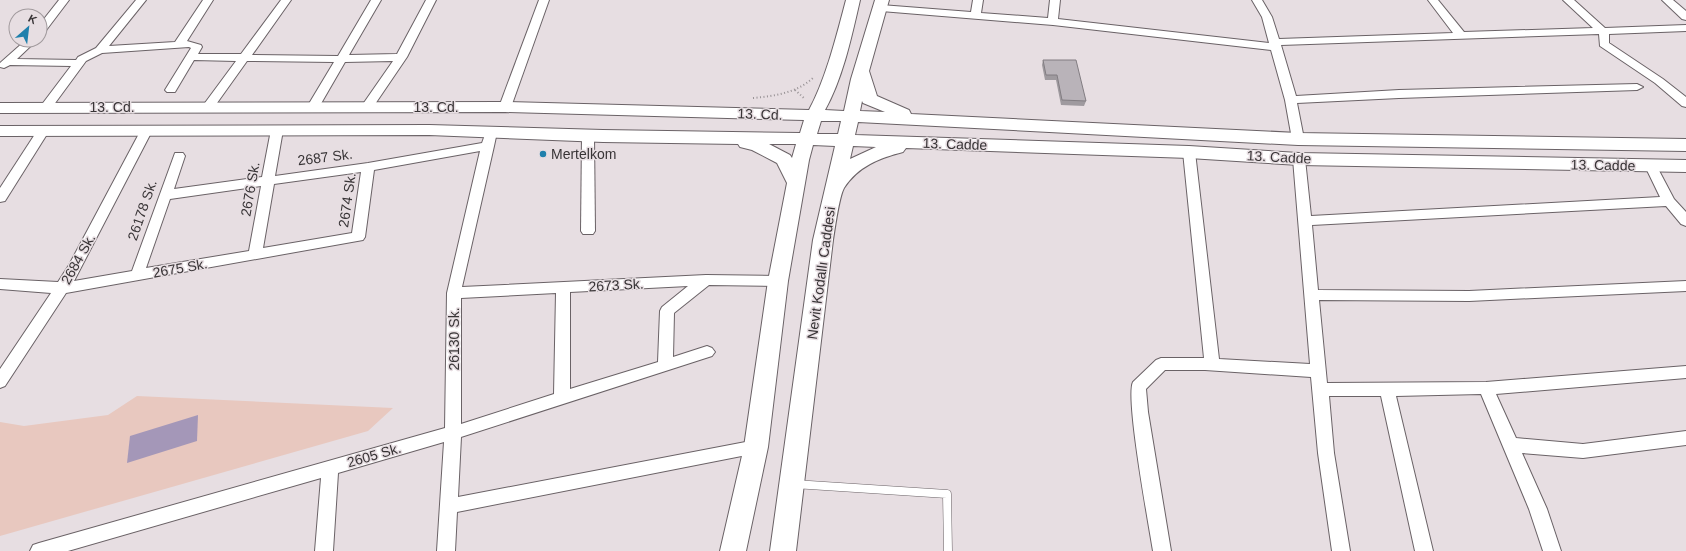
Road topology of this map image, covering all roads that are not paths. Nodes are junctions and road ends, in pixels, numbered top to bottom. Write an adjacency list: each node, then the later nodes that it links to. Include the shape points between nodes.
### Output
1 (64, 0): 18 (street)
2 (141, 0): 26 (street)
3 (208, 0): 24 (street)
4 (286, 0): 29 (street)
5 (376, 0): 30 (street)
6 (431, 0): 28 (street)
7 (544, 0): 42 (street)
8 (853, 0): 44 (main road, via 846,30 823,98)
9 (978, 0): 16 (street)
10 (1055, 0): 19 (street)
11 (1257, 0): 23 (street, via 1267,17)
12 (1433, 0): 22 (street)
13 (1568, 0): 21 (street)
14 (1667, 0): 17 (street)
15 (882, 4): 16 (street); 33 (main road, Nevit Kodallı Caddesi)
16 (975, 16): 19 (street)
17 (1686, 17)
18 (48, 21)
19 (1053, 22): 23 (street)
20 (1686, 28): 21 (street)
21 (1604, 32): 22 (street); 37 (street, via 1604,44 1659,81)
22 (1461, 36): 23 (street)
23 (1275, 45): 36 (street)
24 (178, 46): 26 (street); 27 (street, via 191,44 197,47)
25 (23, 48): 32 (street)
26 (100, 50): 31 (street)
27 (191, 57): 29 (street); 35 (street)
28 (400, 57): 30 (street); 41 (street)
29 (244, 58): 30 (street); 39 (street)
30 (341, 59): 40 (street)
31 (79, 63): 32 (street); 38 (street)
32 (3, 65)
33 (862, 71): 45 (main road, Nevit Kodallı Caddesi); 47 (main road, via 868,99 896,113)
34 (1637, 87): 36 (street)
35 (171, 90)
36 (1291, 100): 59 (street)
37 (1686, 103)
38 (46, 107): 39 (main road, 13. Cd.); 43 (main road, 13. Cd.)
39 (208, 107): 40 (main road, 13. Cd.)
40 (313, 107): 41 (main road, 13. Cd.)
41 (367, 107): 42 (main road, 13. Cd.)
42 (505, 107): 44 (main road, 13. Cd.)
43 (0, 108)
44 (810, 108): 45 (main road, 13. Cd.); 58 (main road)
45 (850, 116): 46 (main road, 13. Cd.); 60 (main road, Nevit Kodallı Caddesi)
46 (872, 117): 47 (main road, 13. Cadde); 48 (main road, via 893,127 958,130)
47 (934, 120): 48 (main road, 13. Cadde)
48 (983, 123): 59 (main road, 13. Cadde)
49 (277, 130): 51 (main road, 13. Cd.); 56 (main road, 13. Cd., via 430,130); 71 (street, 2676 Sk.)
50 (43, 131): 51 (main road, 13. Cd.); 52 (main road, 13. Cd.); 75 (street)
51 (146, 131): 89 (street, 2684 Sk., via 75,268)
52 (0, 132)
53 (588, 135): 54 (main road, 13. Cd.); 56 (main road, 13. Cd.); 79 (street)
54 (663, 136): 55 (main road, 13. Cd.); 57 (main road, via 689,126 758,127)
55 (716, 137): 57 (main road, 13. Cd.); 72 (main road, via 757,145 784,159)
56 (490, 139): 70 (street, 2687 Sk.); 90 (street, 26130 Sk.)
57 (789, 139): 58 (main road, 13. Cd.)
58 (806, 139): 60 (main road, 13. Cd.); 72 (main road)
59 (1298, 139): 63 (main road, 13. Cadde)
60 (845, 141): 61 (main road, 13. Cd.); 66 (main road, Nevit Kodallı Caddesi)
61 (872, 142): 62 (main road, 13. Cadde)
62 (928, 143): 64 (main road, 13. Cadde); 73 (main road, via 887,149 854,164)
63 (1686, 145)
64 (1189, 152): 67 (main road, 13. Cadde); 93 (street)
65 (179, 156): 74 (street, 26178 Sk.)
66 (841, 159): 73 (main road, Nevit Kodallı Caddesi); 81 (main road, via 823,176 815,215)
67 (1299, 159): 68 (main road, 13. Cadde); 77 (street)
68 (1651, 166): 69 (main road, 13. Cadde); 76 (street)
69 (1686, 166)
70 (368, 167): 71 (street, 2687 Sk.); 80 (street, 2674 Sk.)
71 (268, 179): 74 (street, 2687 Sk.); 82 (street, 2676 Sk.)
72 (796, 183): 85 (main road)
73 (834, 188): 81 (main road, Nevit Kodallı Caddesi)
74 (165, 194): 83 (street, 26178 Sk.)
75 (0, 198)
76 (1669, 201): 77 (street); 78 (street)
77 (1305, 221): 91 (street)
78 (1686, 221)
79 (588, 231)
80 (358, 237): 82 (street, 2675 Sk.)
81 (824, 237): 107 (main road, Nevit Kodallı Caddesi)
82 (255, 254): 83 (street, 2675 Sk.)
83 (137, 275): 89 (street, 2675 Sk.)
84 (706, 280): 85 (street, 2673 Sk.); 88 (street, 2673 Sk.); 94 (street, via 666,311)
85 (778, 281): 105 (main road)
86 (0, 284): 89 (street, 2675 Sk.)
87 (1686, 286): 91 (street, via 1469,296)
88 (563, 287): 90 (street, 2673 Sk.); 101 (street)
89 (62, 288): 97 (street, 2684 Sk.)
90 (454, 293): 102 (street, 26130 Sk.)
91 (1312, 295): 95 (street)
92 (707, 352): 94 (street, 2605 Sk.)
93 (1212, 364): 95 (street); 116 (street, via 1161,364 1138,388)
94 (665, 365): 101 (street, 2605 Sk.)
95 (1319, 371): 100 (street)
96 (1686, 372): 98 (street)
97 (0, 382)
98 (1486, 388): 99 (street); 104 (street)
99 (1387, 389): 100 (street); 118 (street)
100 (1320, 390): 117 (street, via 1326,453)
101 (562, 398): 102 (street, 2605 Sk.)
102 (453, 433): 106 (street, 2605 Sk.); 108 (street, 26130 Sk.)
103 (1686, 438): 104 (street, via 1582,451)
104 (1511, 445): 119 (street, via 1538,509)
105 (756, 447): 108 (street); 113 (main road)
106 (330, 468): 109 (street, 2605 Sk.); 111 (street)
107 (793, 484): 114 (main road, Nevit Kodallı Caddesi); 115 (lane, via 947,494)
108 (449, 506): 112 (street, 26130 Sk.)
109 (57, 548): 110 (street, 2605 Sk.)
110 (39, 551)
111 (324, 551)
112 (446, 551)
113 (733, 551)
114 (783, 551)
115 (948, 551)
116 (1162, 551)
117 (1341, 551)
118 (1424, 551)
119 (1552, 551)

